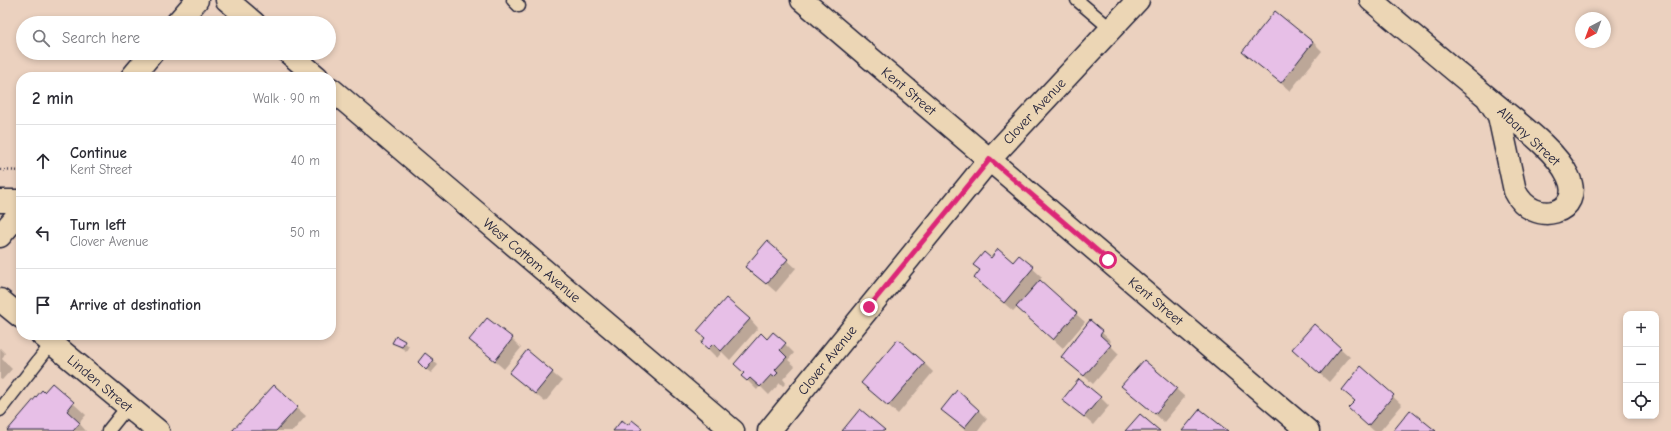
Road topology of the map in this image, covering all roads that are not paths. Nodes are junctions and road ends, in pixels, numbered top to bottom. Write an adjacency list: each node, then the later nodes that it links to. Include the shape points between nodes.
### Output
1 (197, 0): 7 (street)
2 (228, 0): 8 (street)
3 (802, 0): 16 (street, Kent Street)
4 (1077, 0): 9 (lane)
5 (1138, 0): 9 (street, Clover Avenue)
6 (1371, 0): 15 (street, Albany Street)
7 (183, 16)
8 (246, 16)
9 (1111, 29): 16 (street, Clover Avenue)
10 (146, 60): 12 (street)
11 (297, 60): 13 (street)
12 (136, 72)
13 (311, 72)
14 (336, 93): 29 (street, West Cottom Avenue)
15 (1488, 99): 15 (street, Albany Street, via 1499,116 1519,200 1534,212 1546,214 1562,210 1567,205 1572,187 1565,169 1551,153)
16 (990, 159): 30 (street, Clover Avenue); 31 (street, Kent Street)
17 (0, 201): 18 (street)
18 (16, 202)
19 (16, 217): 20 (street)
20 (0, 236)
21 (0, 300): 22 (street)
22 (16, 313)
23 (46, 340): 26 (lane)
24 (48, 340): 25 (street, Linden Street)
25 (128, 406): 27 (lane); 28 (street, Linden Street)
26 (0, 410)
27 (108, 431)
28 (158, 431)
29 (733, 431)
30 (769, 431)
31 (1308, 431)

